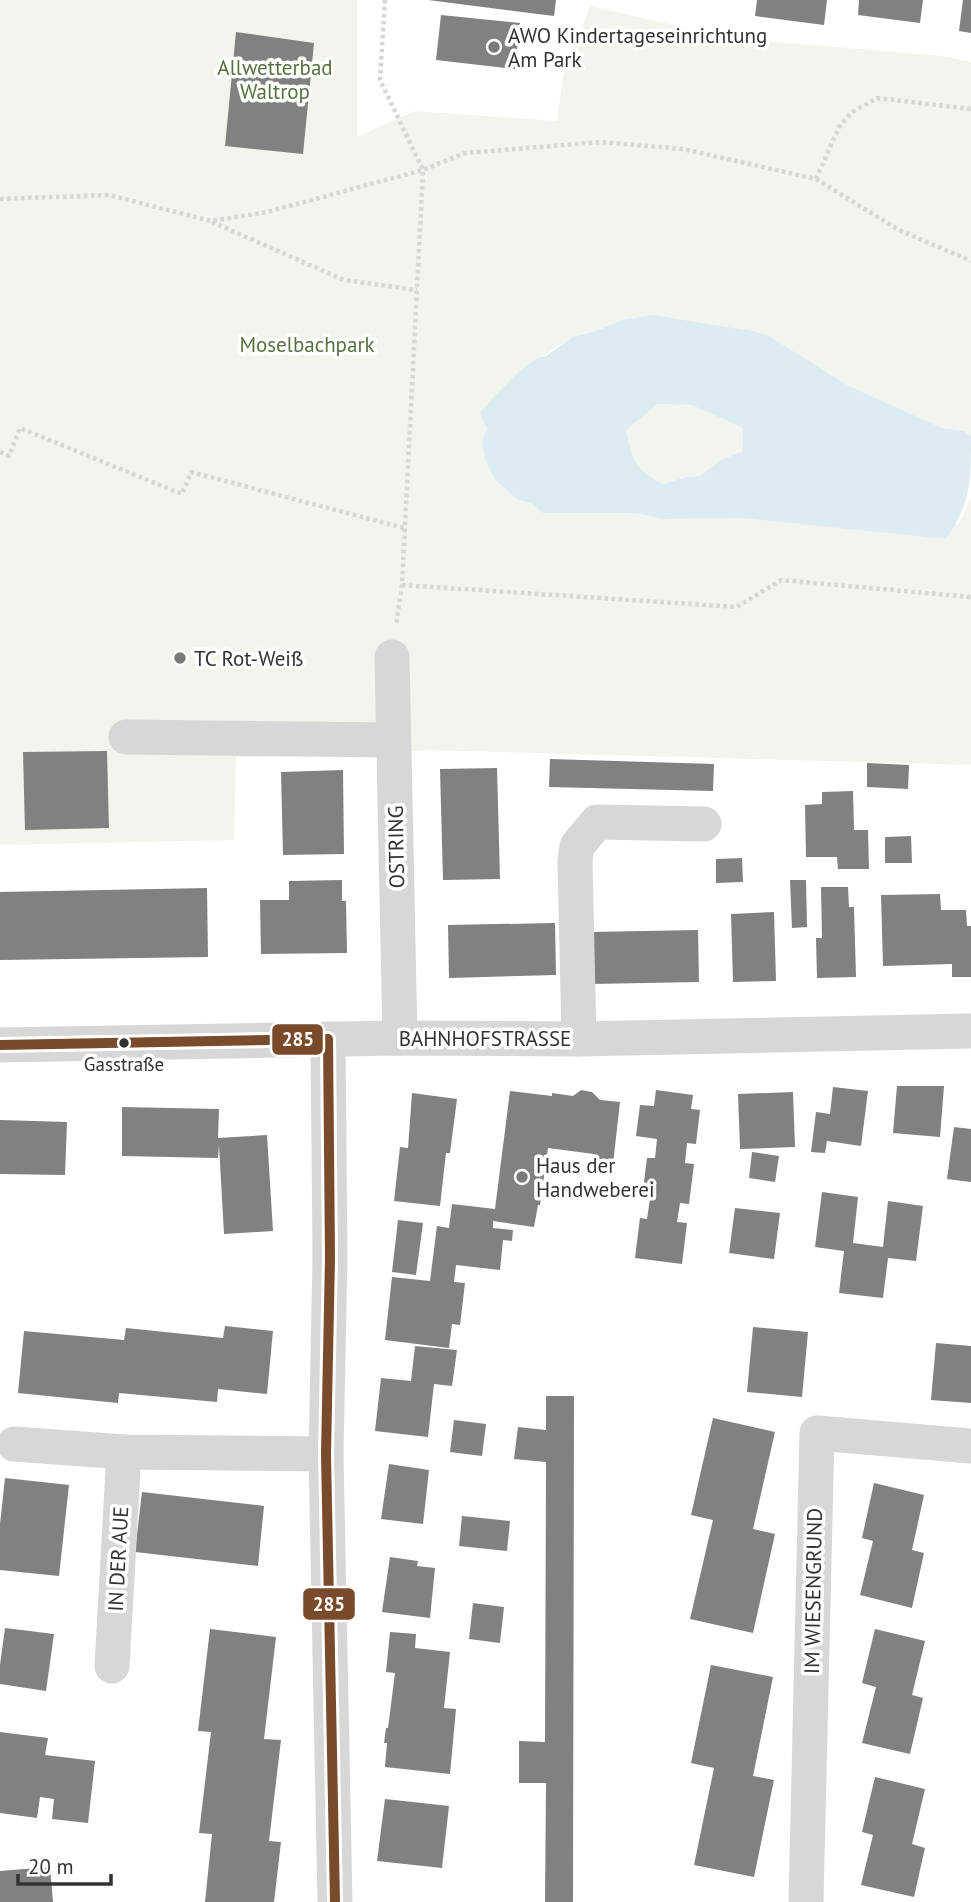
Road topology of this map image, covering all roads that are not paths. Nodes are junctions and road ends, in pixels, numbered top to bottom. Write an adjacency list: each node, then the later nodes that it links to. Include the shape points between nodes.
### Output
1 (392, 657): 3 (street, OSTRING)
2 (126, 737): 3 (street)
3 (393, 740): 6 (street, OSTRING)
4 (704, 824): 8 (street, via 597,822 577,846)
5 (971, 1031): 8 (street, BAHNHOFSTRASSE)
6 (400, 1038): 7 (street, BAHNHOFSTRASSE); 8 (street, BAHNHOFSTRASSE)
7 (328, 1039): 9 (street, BAHNHOFSTRASSE); 13 (street)
8 (579, 1039)
9 (0, 1045)
10 (13, 1444): 12 (street)
11 (971, 1446): 16 (street, IM WIESENGRUND, via 817,1433)
12 (124, 1452): 13 (street); 14 (street, IN DER AUE)
13 (326, 1454): 15 (street)
14 (112, 1666)
15 (335, 1902)
16 (806, 1902)

